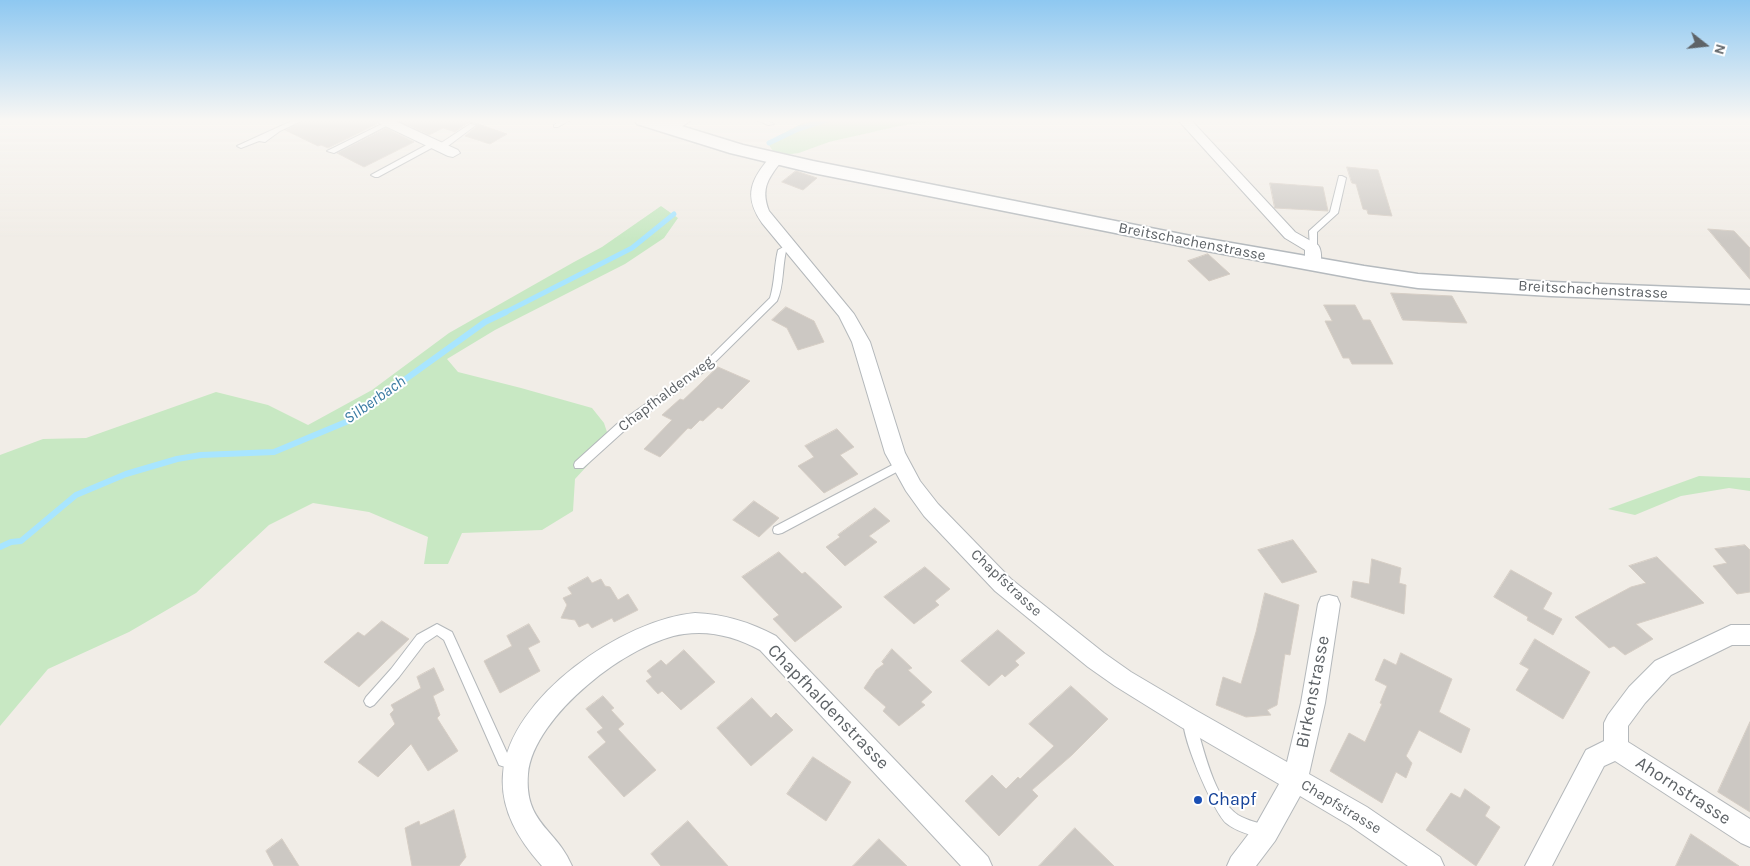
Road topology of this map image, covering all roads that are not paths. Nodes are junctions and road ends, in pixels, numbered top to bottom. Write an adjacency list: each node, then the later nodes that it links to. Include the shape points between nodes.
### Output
1 (414, 160): 5 (lane)
2 (775, 160): 7 (street, Chapfstrasse, via 757,189 757,200 767,220)
3 (783, 160): 8 (street, Breitschachenstrasse, via 982,202)
4 (1221, 160): 8 (street)
5 (374, 175)
6 (1342, 178): 8 (lane, via 1334,213 1312,230)
7 (790, 247): 10 (street, Chapfstrasse, via 846,314 861,342); 11 (lane, Chapfhaldenweg, via 782,250 774,299 756,319 706,366 621,427)
8 (1313, 256): 9 (street, Breitschachenstrasse, via 1418,280)
9 (1750, 297)
10 (900, 465): 12 (lane); 16 (street, Chapfstrasse, via 931,510 1003,585 1096,660)
11 (579, 466)
12 (778, 530)
13 (1329, 604): 19 (street, Birkenstrasse)
14 (1750, 635): 17 (street, via 1731,635 1663,668 1616,723)
15 (370, 701): 18 (lane, via 420,639 437,629 448,636 504,761)
16 (1189, 719): 19 (street, Chapfstrasse); 20 (lane, via 1218,802 1232,818)
17 (1616, 748): 21 (street, Ahornstrasse); 26 (street, via 1595,758)
18 (518, 761): 22 (street, Chapfhaldenstrasse, via 516,796 522,816 534,837); 23 (street, Chapfhaldenstrasse, via 529,734 564,691 630,643 654,631 684,624 711,623 736,628 768,643)
19 (1296, 779): 20 (street); 25 (street, Chapfstrasse, via 1378,828)
20 (1266, 832): 24 (street)
21 (1750, 834)
22 (559, 866)
23 (979, 866)
24 (1240, 866)
25 (1431, 866)
26 (1538, 866)

